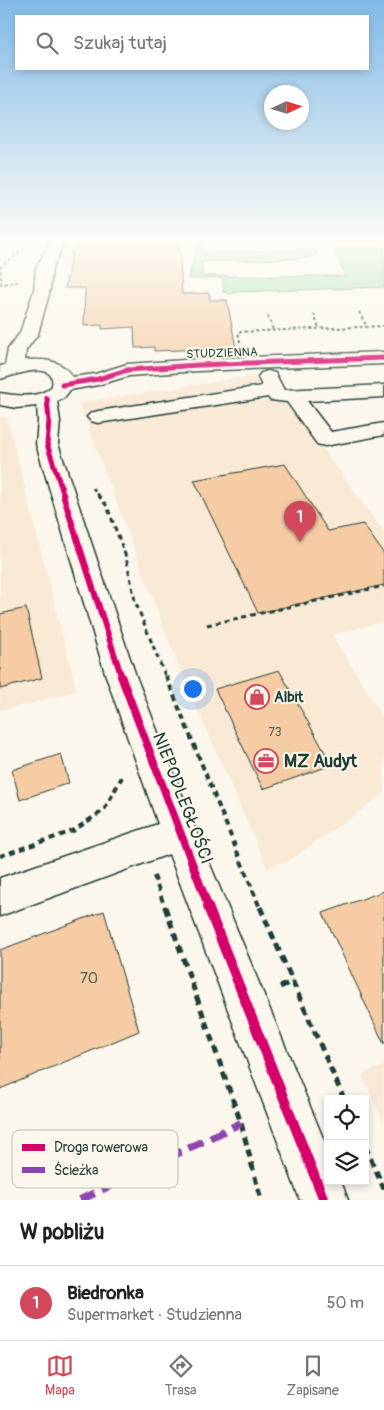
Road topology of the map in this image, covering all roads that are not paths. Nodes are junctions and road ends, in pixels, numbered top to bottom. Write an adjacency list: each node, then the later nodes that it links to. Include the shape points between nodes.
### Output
1 (41, 295): 2 (street)
2 (29, 334): 5 (street, via 38,348); 6 (street)
3 (384, 358): 4 (street, STUDZIENNA)
4 (260, 363): 7 (street, STUDZIENNA, via 127,370 98,379); 9 (street)
5 (41, 365): 6 (street); 7 (street, via 53,369)
6 (7, 370)
7 (56, 385): 10 (street, STUDZIENNA, via 33,402); 13 (street, NIEPODLEGŁOŚCI)
8 (384, 391): 9 (street)
9 (283, 392): 11 (street); 12 (street, via 325,439)
10 (8, 401): 13 (street, NIEPODLEGŁOŚCI)
11 (98, 417)
12 (384, 429)
13 (47, 444): 14 (street, NIEPODLEGŁOŚCI, via 121,676)
14 (179, 832): 15 (street, NIEPODLEGŁOŚCI); 16 (street, NIEPODLEGŁOŚCI)
15 (0, 897)
16 (324, 1200)

